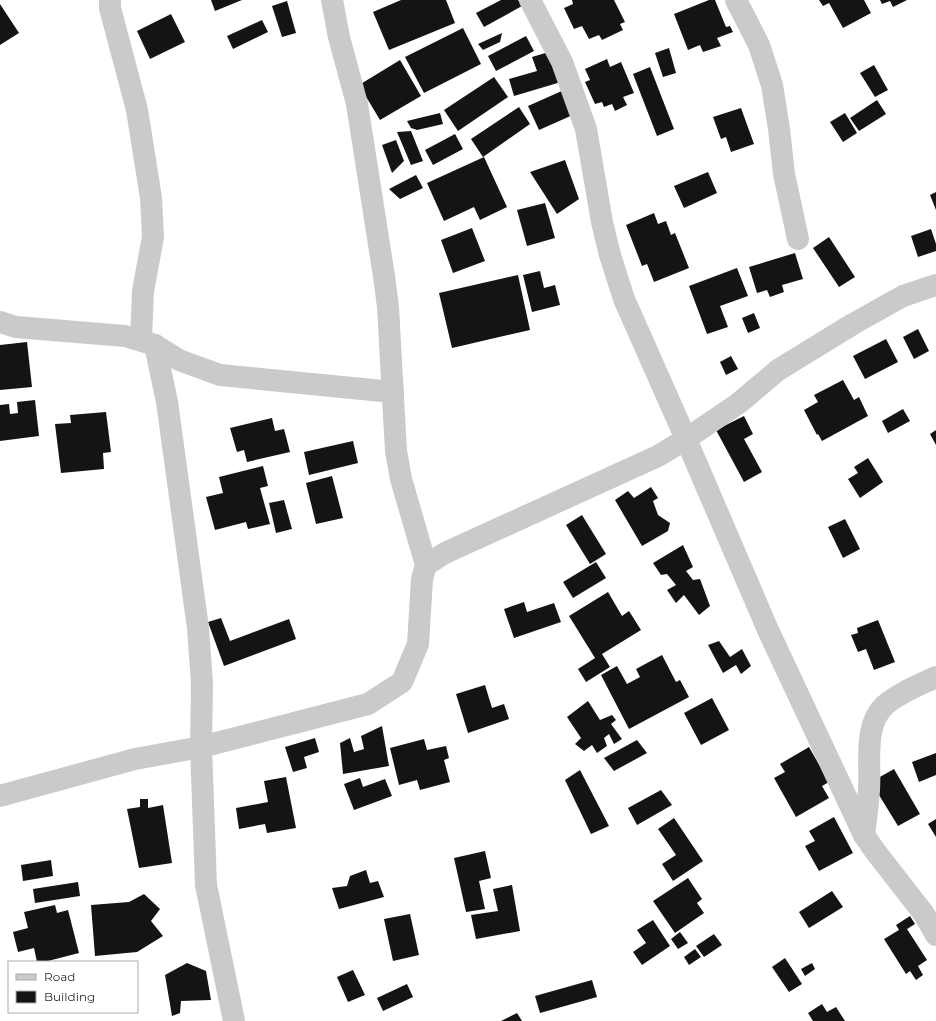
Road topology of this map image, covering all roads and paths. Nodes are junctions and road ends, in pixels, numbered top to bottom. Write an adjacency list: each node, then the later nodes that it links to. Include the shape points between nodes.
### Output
1 (110, 0): 8 (street, via 137,110 151,198 153,238 143,291)
2 (332, 0): 9 (street, via 357,104 384,276)
3 (530, 0): 10 (street, via 562,62 586,129 602,222 624,299)
4 (736, 0): 5 (street, via 759,45 772,85 780,129 784,174)
5 (798, 239)
6 (936, 285): 10 (street, via 904,296 778,370 739,403)
7 (0, 322): 8 (street, via 16,328 125,336)
8 (148, 342): 9 (street, via 178,360 220,374); 13 (street, via 167,402 198,628 202,684)
9 (392, 392): 11 (street, via 396,451 401,479)
10 (686, 439): 11 (street, via 658,456 445,553); 15 (street, via 768,630)
11 (426, 565): 13 (street, via 422,579 418,644 402,682 368,704)
12 (936, 677): 15 (street, via 885,705 873,724 870,736 870,788)
13 (202, 747): 14 (street, via 135,759); 17 (street, via 206,885)
14 (0, 796)
15 (864, 835): 16 (street, via 924,914)
16 (936, 935)
17 (234, 1021)

